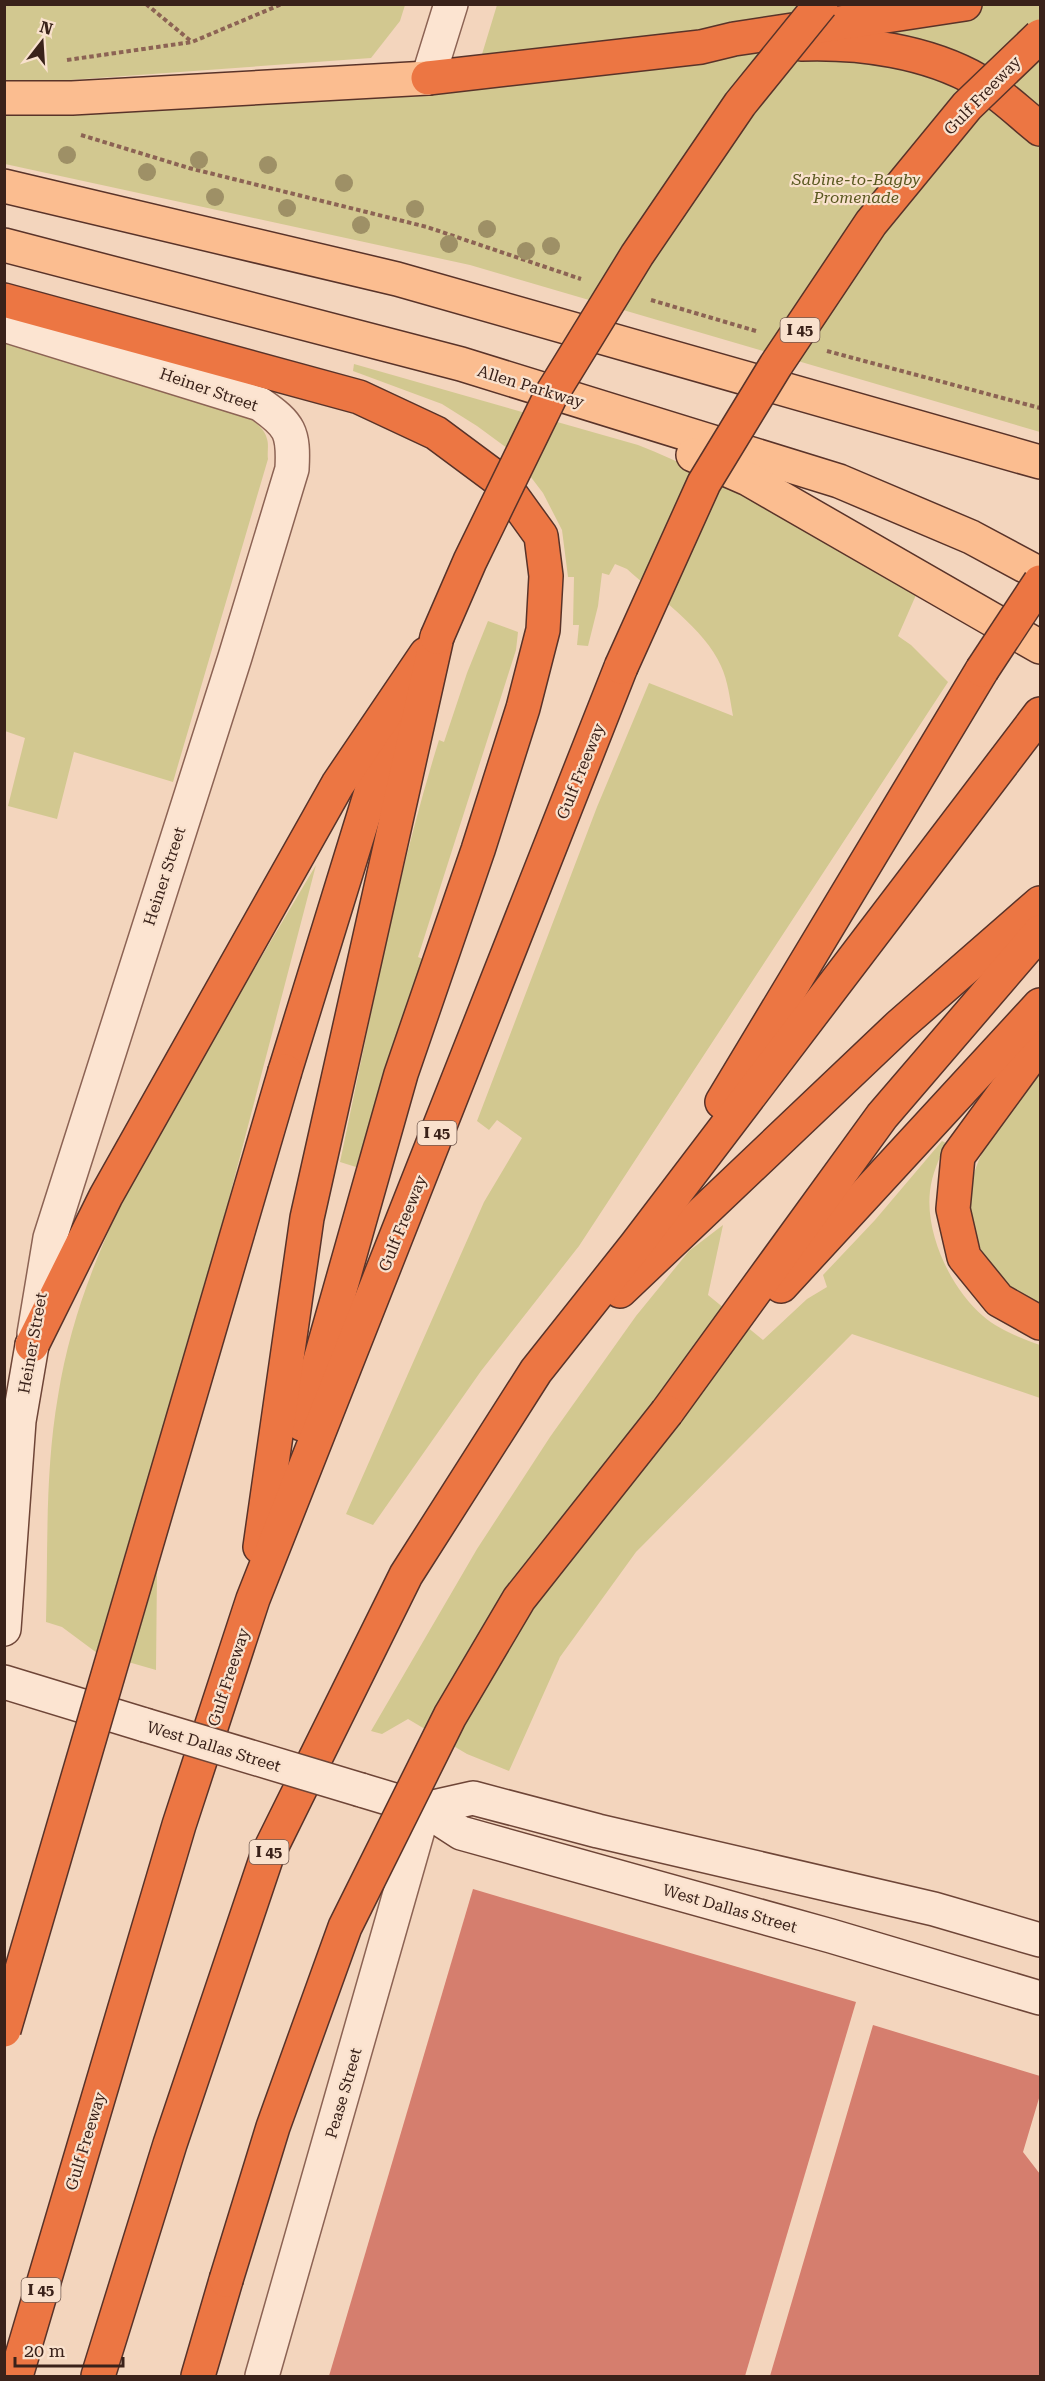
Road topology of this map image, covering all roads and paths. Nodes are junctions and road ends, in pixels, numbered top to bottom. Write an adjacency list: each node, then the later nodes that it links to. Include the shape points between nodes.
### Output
1 (146, 4): 7 (path)
2 (282, 4): 7 (path)
3 (451, 4): 10 (main road)
4 (820, 4): 27 (highway, bridge, via 740,104 637,255 551,395)
5 (965, 4): 8 (highway, via 734,39)
6 (1041, 36): 40 (highway, Gulf Freeway / I 45, bridge, via 967,106 871,223 776,365 704,483 621,667)
7 (192, 42): 9 (path)
8 (701, 48): 10 (highway); 12 (highway, via 819,43 932,59 980,81)
9 (63, 61)
10 (428, 78): 11 (main road, via 72,98)
11 (4, 98)
12 (1041, 129)
13 (75, 133): 16 (path, via 189,168 427,227)
14 (4, 186): 24 (main road, via 397,279)
15 (4, 245): 22 (main road, Allen Parkway, via 460,364)
16 (587, 280)
17 (642, 297): 20 (path)
18 (4, 300): 40 (highway, via 360,397 436,433 501,482 540,536 546,576 543,630 523,708 401,1074)
19 (4, 325): 37 (main road, Heiner Street, via 260,404 283,420 293,446 292,469 235,657 50,1238)
20 (763, 333)
21 (819, 349): 23 (path)
22 (536, 388): 25 (main road, Allen Parkway, via 839,481 971,537); 28 (main road, via 748,479)
23 (1041, 408)
24 (1041, 462)
25 (1041, 574)
26 (1041, 582): 34 (highway, bridge, via 982,670)
27 (437, 637): 37 (highway, via 338,784 106,1196); 40 (highway, via 307,1218); 48 (highway, bridge, via 375,779 285,1071)
28 (1041, 647)
29 (1041, 714): 34 (highway, I 45)
30 (1041, 903): 38 (highway, via 900,1026)
31 (1041, 932): 35 (highway, via 882,1116)
32 (1041, 1005): 35 (highway)
33 (1041, 1044): 36 (highway, via 958,1156 952,1209 964,1257 999,1300)
34 (636, 1245): 38 (highway, I 45)
35 (767, 1288): 51 (highway, bridge, via 519,1599 450,1716 345,1927 273,2127)
36 (1041, 1323)
37 (32, 1345): 39 (main road, Heiner Street)
38 (536, 1371): 50 (highway, I 45, via 406,1575 267,1856 170,2144)
39 (9, 1482): 41 (main road, Heiner Street)
40 (253, 1599): 49 (highway, Gulf Freeway / I 45, via 178,1825)
41 (4, 1629)
42 (4, 1682): 43 (main road, West Dallas Street, bridge)
43 (424, 1809): 44 (main road, West Dallas Street, via 473,1798); 45 (main road, West Dallas Street, via 461,1833); 52 (main road, Pease Street)
44 (815, 1881): 45 (main road); 46 (main road, West Dallas Street)
45 (802, 1928): 47 (main road, West Dallas Street)
46 (1041, 1940)
47 (1041, 1998)
48 (4, 2031)
49 (16, 2376)
50 (98, 2376)
51 (198, 2376)
52 (262, 2376)

